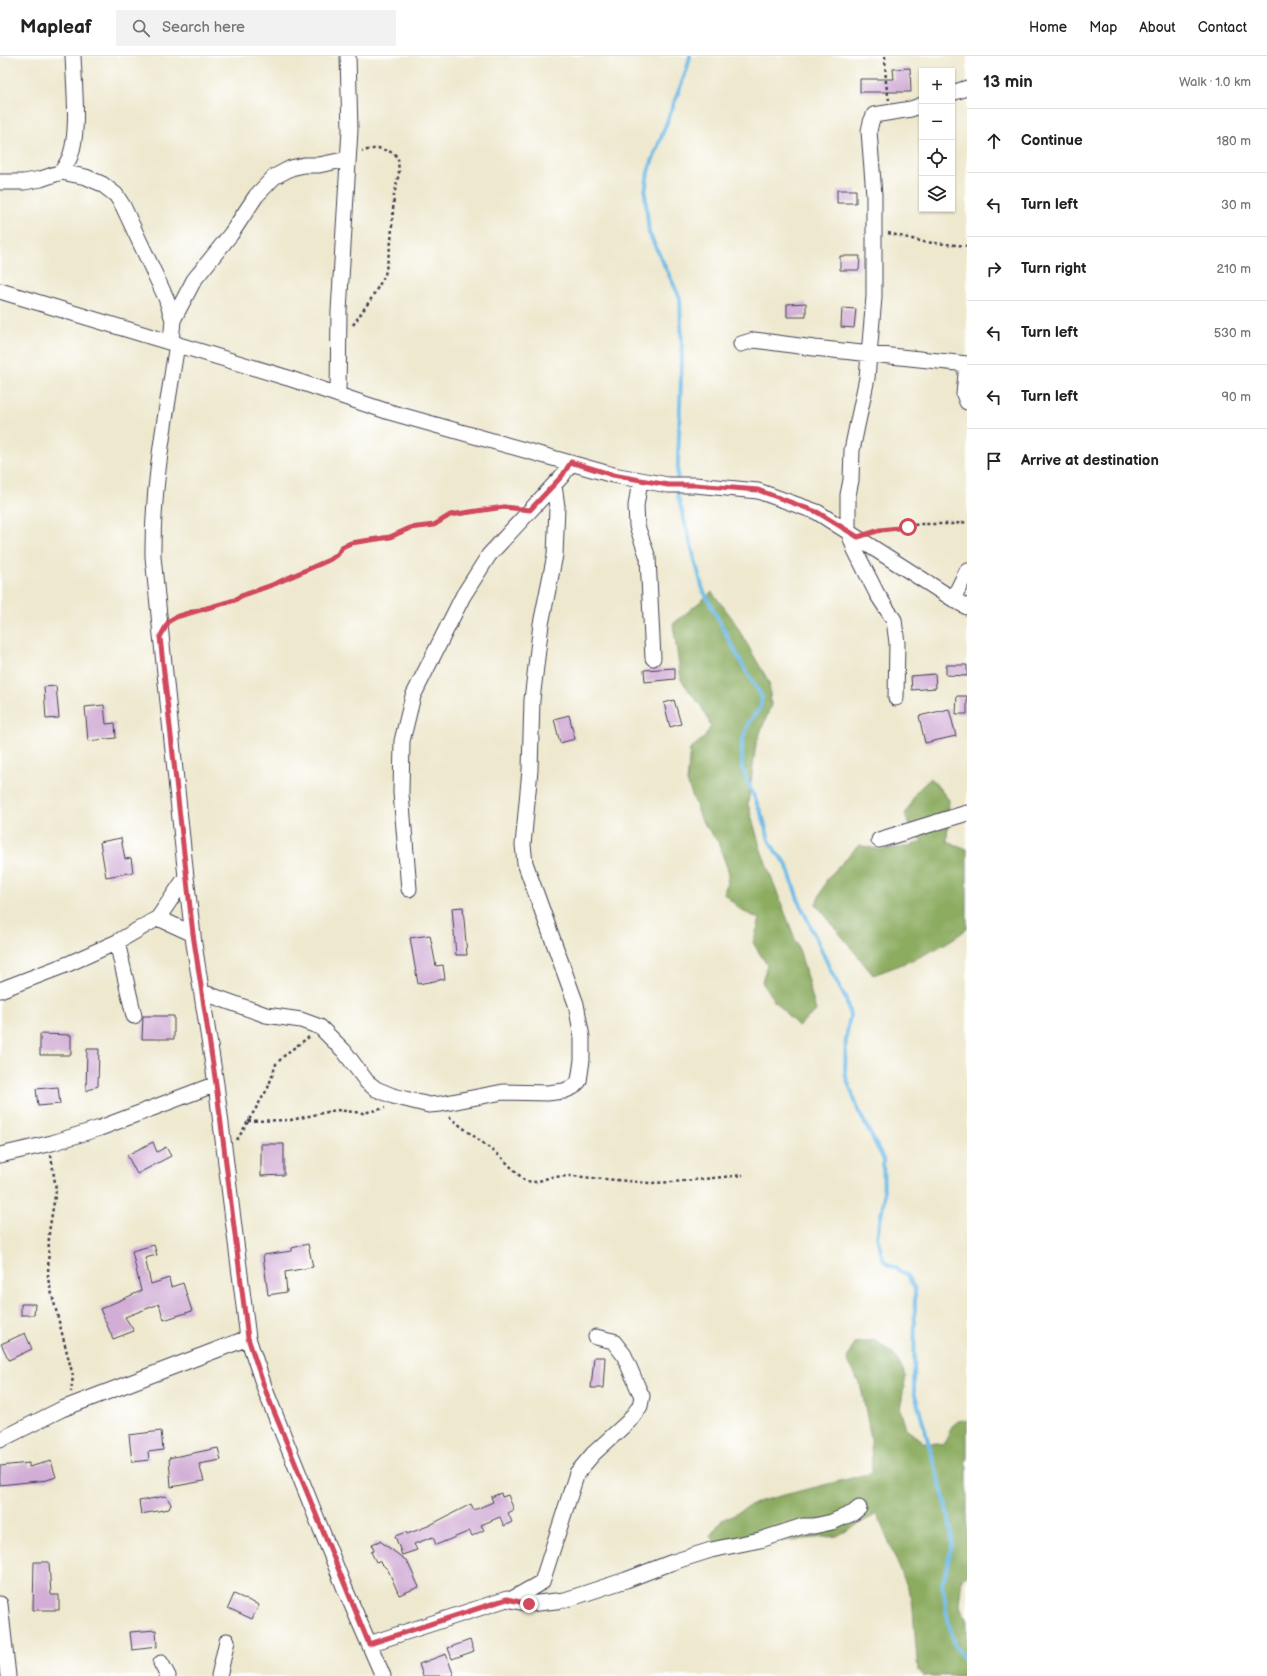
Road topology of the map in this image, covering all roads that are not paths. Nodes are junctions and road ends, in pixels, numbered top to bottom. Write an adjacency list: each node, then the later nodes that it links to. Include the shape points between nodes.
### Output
1 (73, 56): 7 (street, via 74,144)
2 (348, 56): 6 (street)
3 (967, 88): 4 (street)
4 (955, 92)
5 (919, 106): 13 (street, via 874,115 870,126 875,230)
6 (348, 156): 10 (street, via 319,165 291,168 274,177 256,196 231,234 194,280); 15 (street, via 339,311)
7 (61, 172): 8 (street, via 24,182); 10 (street, via 86,177 102,184 116,195 166,298)
8 (0, 182)
9 (0, 291): 11 (street)
10 (173, 320): 11 (street)
11 (174, 343): 15 (street); 28 (street, via 152,526 160,637)
12 (741, 344): 13 (street, via 754,340)
13 (870, 353): 14 (street); 20 (street, via 852,450 848,495)
14 (967, 364): 16 (street, via 964,394)
15 (338, 395): 17 (street, via 386,411)
16 (967, 402)
17 (571, 462): 18 (street); 19 (street)
18 (640, 480): 20 (street, via 668,485 758,490 817,512); 24 (street, via 636,506 637,526 648,558)
19 (554, 485): 29 (street, via 489,554 463,596 413,696 402,741 400,793); 34 (street, via 557,507 555,555 542,624 532,700 530,770 523,845 525,863 576,1004 582,1037 579,1081 564,1091 503,1092 435,1104 393,1096 367,1082 344,1051 320,1027 302,1020 266,1015)
20 (853, 533): 22 (street); 25 (street, via 855,550 877,594 894,620 897,643)
21 (967, 571): 22 (street)
22 (953, 599): 23 (street)
23 (967, 607)
24 (652, 658)
25 (896, 698)
26 (967, 813): 27 (street)
27 (879, 840)
28 (186, 878): 30 (street); 31 (street)
29 (409, 889)
30 (158, 918): 31 (street); 32 (street)
31 (193, 934): 34 (street)
32 (117, 942): 33 (street); 35 (street)
33 (0, 990)
34 (202, 992): 36 (street)
35 (134, 1016)
36 (216, 1084): 37 (street, via 52,1143); 39 (street)
37 (0, 1155)
38 (596, 1337): 42 (street, via 613,1341 624,1356 642,1396 640,1406 629,1421 593,1454 577,1473 542,1582)
39 (248, 1338): 40 (street, via 62,1409); 45 (street, via 266,1392)
40 (0, 1440)
41 (859, 1508): 42 (street, via 832,1522 803,1526 711,1550 565,1600 529,1604)
42 (512, 1599): 45 (street)
43 (0, 1604): 46 (street)
44 (227, 1641): 47 (street)
45 (369, 1644): 48 (street)
46 (8, 1676)
47 (219, 1676)
48 (383, 1676)

